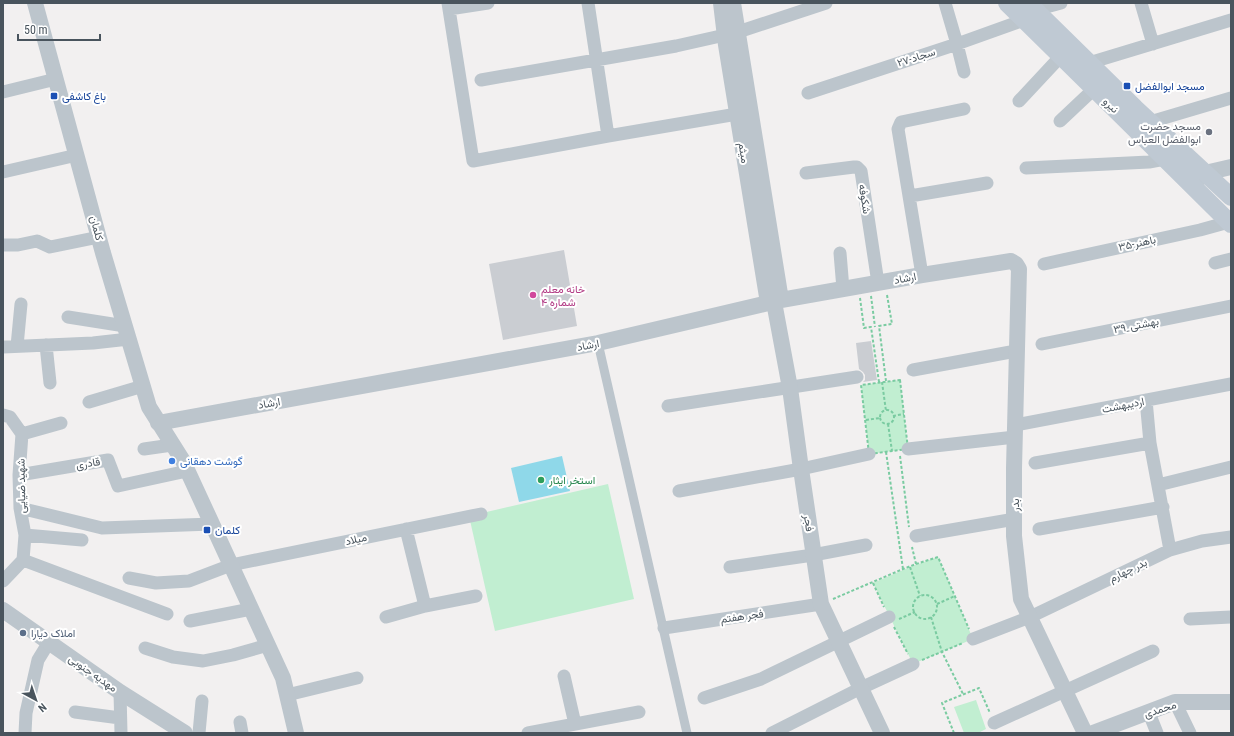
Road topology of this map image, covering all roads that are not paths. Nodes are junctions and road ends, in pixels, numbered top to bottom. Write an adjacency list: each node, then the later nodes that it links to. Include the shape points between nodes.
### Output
1 (35, 3): 21 (street, کلمان)
2 (488, 3): 11 (street)
3 (588, 3): 18 (street)
4 (721, 3): 14 (street, میثم)
5 (733, 3): 14 (street, میثم)
6 (826, 3): 14 (street)
7 (945, 3): 15 (street)
8 (1007, 3): 12 (main road, نیرو)
9 (1061, 3): 12 (street, ۲۷-سجاد)
10 (1141, 3): 16 (street)
11 (449, 6): 32 (street, via 473,161)
12 (1029, 11): 15 (street, ۲۷-سجاد); 17 (main road, نیرو); 19 (main road, نیرو)
13 (1231, 20): 16 (street)
14 (731, 34): 18 (street); 29 (street, میثم); 54 (street, میثم)
15 (957, 44): 20 (street); 25 (street, ۲۷-سجاد)
16 (1153, 44): 19 (street)
17 (1061, 56): 23 (main road, نیرو); 27 (street)
18 (596, 60): 22 (street); 32 (street)
19 (1089, 63): 31 (main road, نیرو)
20 (964, 72)
21 (56, 79): 24 (street); 33 (street, کلمان)
22 (481, 80)
23 (1094, 89): 30 (street); 34 (main road, نیرو)
24 (3, 92)
25 (808, 92)
26 (1231, 98): 31 (street)
27 (1019, 101)
28 (964, 109): 42 (street, via 901,122 899,125)
29 (737, 114): 32 (street); 54 (street, میثم)
30 (1060, 121)
31 (1150, 122): 39 (main road, نیرو)
32 (608, 136)
33 (77, 155): 37 (street); 45 (street, کلمان)
34 (1165, 159): 36 (street); 41 (main road, نیرو)
35 (1231, 167): 39 (street)
36 (1026, 168)
37 (3, 172)
38 (806, 173): 53 (street, شکوفه, via 854,167 860,171)
39 (1205, 173): 41 (street); 43 (main road, نیرو)
40 (988, 183): 42 (street)
41 (1191, 185): 44 (main road, نیرو)
42 (910, 196): 52 (street)
43 (1231, 197)
44 (1230, 223): 51 (street, ۳۵-باهنر)
45 (99, 237): 46 (street, via 50,247 37,241); 59 (street, کلمان)
46 (3, 245)
47 (840, 252): 53 (street)
48 (1231, 259): 49 (street)
49 (1215, 263)
50 (1016, 264): 52 (street, ارشاد, via 1011,261); 65 (street, بدر, via 1019,269)
51 (1044, 264)
52 (922, 275): 53 (street, ارشاد)
53 (867, 285): 55 (street, ارشاد)
54 (772, 286): 55 (street, میثم)
55 (774, 302): 60 (street, ارشاد); 71 (street, فجر)
56 (21, 304): 63 (street)
57 (1231, 306): 61 (street, ۳۹_بهشتی)
58 (68, 317): 59 (street)
59 (127, 332): 62 (street, via 94,343); 70 (street, کلمان)
60 (598, 343): 77 (street, ارشاد); 123 (street)
61 (1042, 344)
62 (46, 345): 63 (street); 68 (street)
63 (17, 346): 64 (street)
64 (3, 347)
65 (1016, 351): 66 (street); 78 (street, بدر)
66 (912, 370)
67 (857, 378): 71 (street)
68 (50, 383)
69 (1231, 384): 72 (street, اردیبهشت)
70 (143, 386): 73 (street); 77 (street, کلمان, via 149,407)
71 (790, 388): 74 (street); 87 (street, فجر)
72 (1146, 400): 78 (street, اردیبهشت); 80 (street)
73 (89, 402)
74 (668, 406)
75 (3, 415): 79 (street, via 10,417)
76 (61, 423): 79 (street)
77 (158, 423): 81 (street, کلمان)
78 (1015, 431): 83 (street, اردیبهشت); 95 (street, بدر)
79 (22, 434): 89 (street, شهید ضیایی)
80 (1150, 443): 85 (street); 90 (street)
81 (172, 445): 82 (street); 88 (street, کلمان)
82 (144, 449)
83 (904, 450)
84 (870, 454): 87 (street)
85 (1035, 463)
86 (1231, 467): 90 (street)
87 (801, 469): 91 (street); 105 (street, فجر)
88 (188, 472): 89 (street, قادری, via 118,486 108,460); 96 (street, کلمان)
89 (19, 475): 92 (street, شهید ضیایی)
90 (1158, 484): 93 (street)
91 (679, 492)
92 (20, 508): 96 (street, via 102,528); 99 (street, شهید ضیایی)
93 (1163, 508): 98 (street); 104 (street)
94 (481, 514): 97 (street, میلاد)
95 (1015, 519): 100 (street); 118 (street, بدر, via 1014,536 1021,599)
96 (212, 524): 107 (street, کلمان)
97 (406, 529): 107 (street, میلاد); 113 (street)
98 (1039, 529)
99 (25, 535): 102 (street); 106 (street, شهید ضیایی)
100 (912, 536)
101 (1231, 537): 104 (street, بدر چهارم, via 1202,541)
102 (82, 540)
103 (866, 545): 105 (street)
104 (1170, 550): 118 (street, بدر چهارم)
105 (813, 555): 108 (street); 112 (street, فجر)
106 (23, 560): 110 (street); 116 (street)
107 (231, 565): 109 (street, میلاد, via 189,581 156,583); 114 (street, کلمان)
108 (730, 567)
109 (130, 578)
110 (3, 581)
111 (476, 596): 113 (street)
112 (821, 604): 123 (street, فجر هفتم); 126 (street, فجر)
113 (425, 606): 117 (street)
114 (251, 609): 122 (street); 127 (street, کلمان)
115 (3, 610): 125 (street, مهدیه جنوبی)
116 (167, 614)
117 (386, 617)
118 (1030, 617): 124 (street, بدر چهارم); 134 (street, بدر)
119 (1231, 617): 121 (street)
120 (893, 618): 126 (street)
121 (1190, 619)
122 (190, 621)
123 (664, 628): 154 (street)
124 (973, 639)
125 (48, 642): 135 (street, مهدیه جنوبی); 148 (street, via 38,660 26,713)
126 (839, 642): 133 (street, فجر); 137 (street, via 761,679)
127 (268, 645): 128 (street, via 202,661 173,657); 136 (street, کلمان, via 283,678)
128 (145, 648)
129 (1153, 651): 134 (street)
130 (913, 664): 133 (street)
131 (564, 676): 146 (street)
132 (357, 678): 136 (street)
133 (861, 688): 155 (street); 156 (street, فجر)
134 (1065, 691): 145 (street); 147 (street, بدر)
135 (120, 692): 144 (street); 150 (street, مهدیه جنوبی)
136 (287, 695): 152 (street, کلمان)
137 (704, 698)
138 (202, 701): 151 (street)
139 (1175, 702): 140 (street, محمدی); 143 (street, محمدی); 158 (street)
140 (1231, 702)
141 (75, 712): 144 (street)
142 (639, 712): 146 (street)
143 (1149, 713): 147 (street, محمدی); 157 (street)
144 (120, 718): 149 (street)
145 (994, 723)
146 (575, 724): 153 (street)
147 (1094, 732)
148 (25, 733)
149 (121, 733)
150 (185, 733)
151 (199, 733)
152 (296, 733)
153 (528, 733)
154 (687, 733)
155 (772, 733)
156 (882, 733)
157 (1157, 733)
158 (1190, 733)

